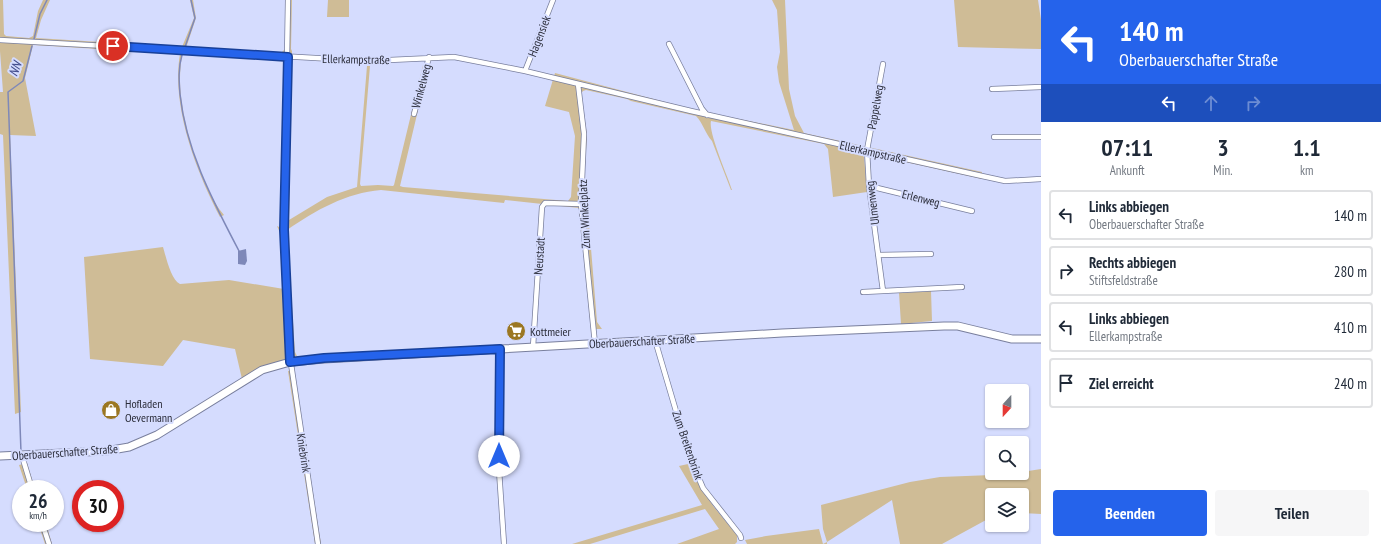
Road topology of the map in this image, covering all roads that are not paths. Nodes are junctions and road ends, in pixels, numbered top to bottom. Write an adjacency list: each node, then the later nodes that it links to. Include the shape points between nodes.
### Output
1 (288, 0): 5 (street, Kniebrink)
2 (553, 0): 8 (street, Hagensiek)
3 (0, 40): 5 (street, Ellerkampstraße)
4 (669, 44): 13 (street)
5 (288, 57): 6 (street, Ellerkampstraße, via 368,61); 31 (street, Kniebrink, via 284,230)
6 (429, 57): 8 (street, Ellerkampstraße, via 454,57); 12 (street, Winkelweg)
7 (883, 64): 16 (street, Pappelweg)
8 (526, 71): 9 (street, Ellerkampstraße)
9 (578, 84): 13 (street, Ellerkampstraße); 19 (street, Zum Winkelplatz, via 584,134)
10 (1041, 87): 11 (street)
11 (992, 89)
12 (414, 114)
13 (707, 115): 16 (street, Ellerkampstraße)
14 (994, 137): 15 (street)
15 (1041, 138)
16 (867, 150): 17 (street, Ellerkampstraße, via 1006,181); 18 (street, Ulmenweg)
17 (1041, 180)
18 (869, 186): 20 (street, Erlenweg); 22 (street, Ulmenweg)
19 (581, 204): 28 (street, Zum Winkelplatz); 29 (street, Neustadt, via 545,203 542,207)
20 (972, 211)
21 (932, 254): 22 (street)
22 (878, 255): 24 (street, Ulmenweg)
23 (962, 287): 24 (street)
24 (883, 291): 25 (street)
25 (863, 292)
26 (1041, 339): 27 (main road, Oberbauerschafter Straße, via 1012,339 958,326 944,326)
27 (655, 340): 28 (main road, Oberbauerschafter Straße); 36 (street, Zum Breitenbrink, via 689,455 704,488)
28 (595, 344): 29 (main road, Oberbauerschafter Straße)
29 (533, 347): 30 (main road, Oberbauerschafter Straße)
30 (500, 349): 31 (main road, Oberbauerschafter Straße); 39 (street, via 499,470)
31 (290, 362): 33 (main road, Oberbauerschafter Straße, via 262,370 157,435 128,447 106,451); 38 (street, Kniebrink)
32 (0, 456): 33 (main road, Oberbauerschafter Straße)
33 (22, 456): 34 (street)
34 (29, 480)
35 (45, 532): 37 (street)
36 (741, 538)
37 (49, 544)
38 (318, 544)
39 (504, 544)

